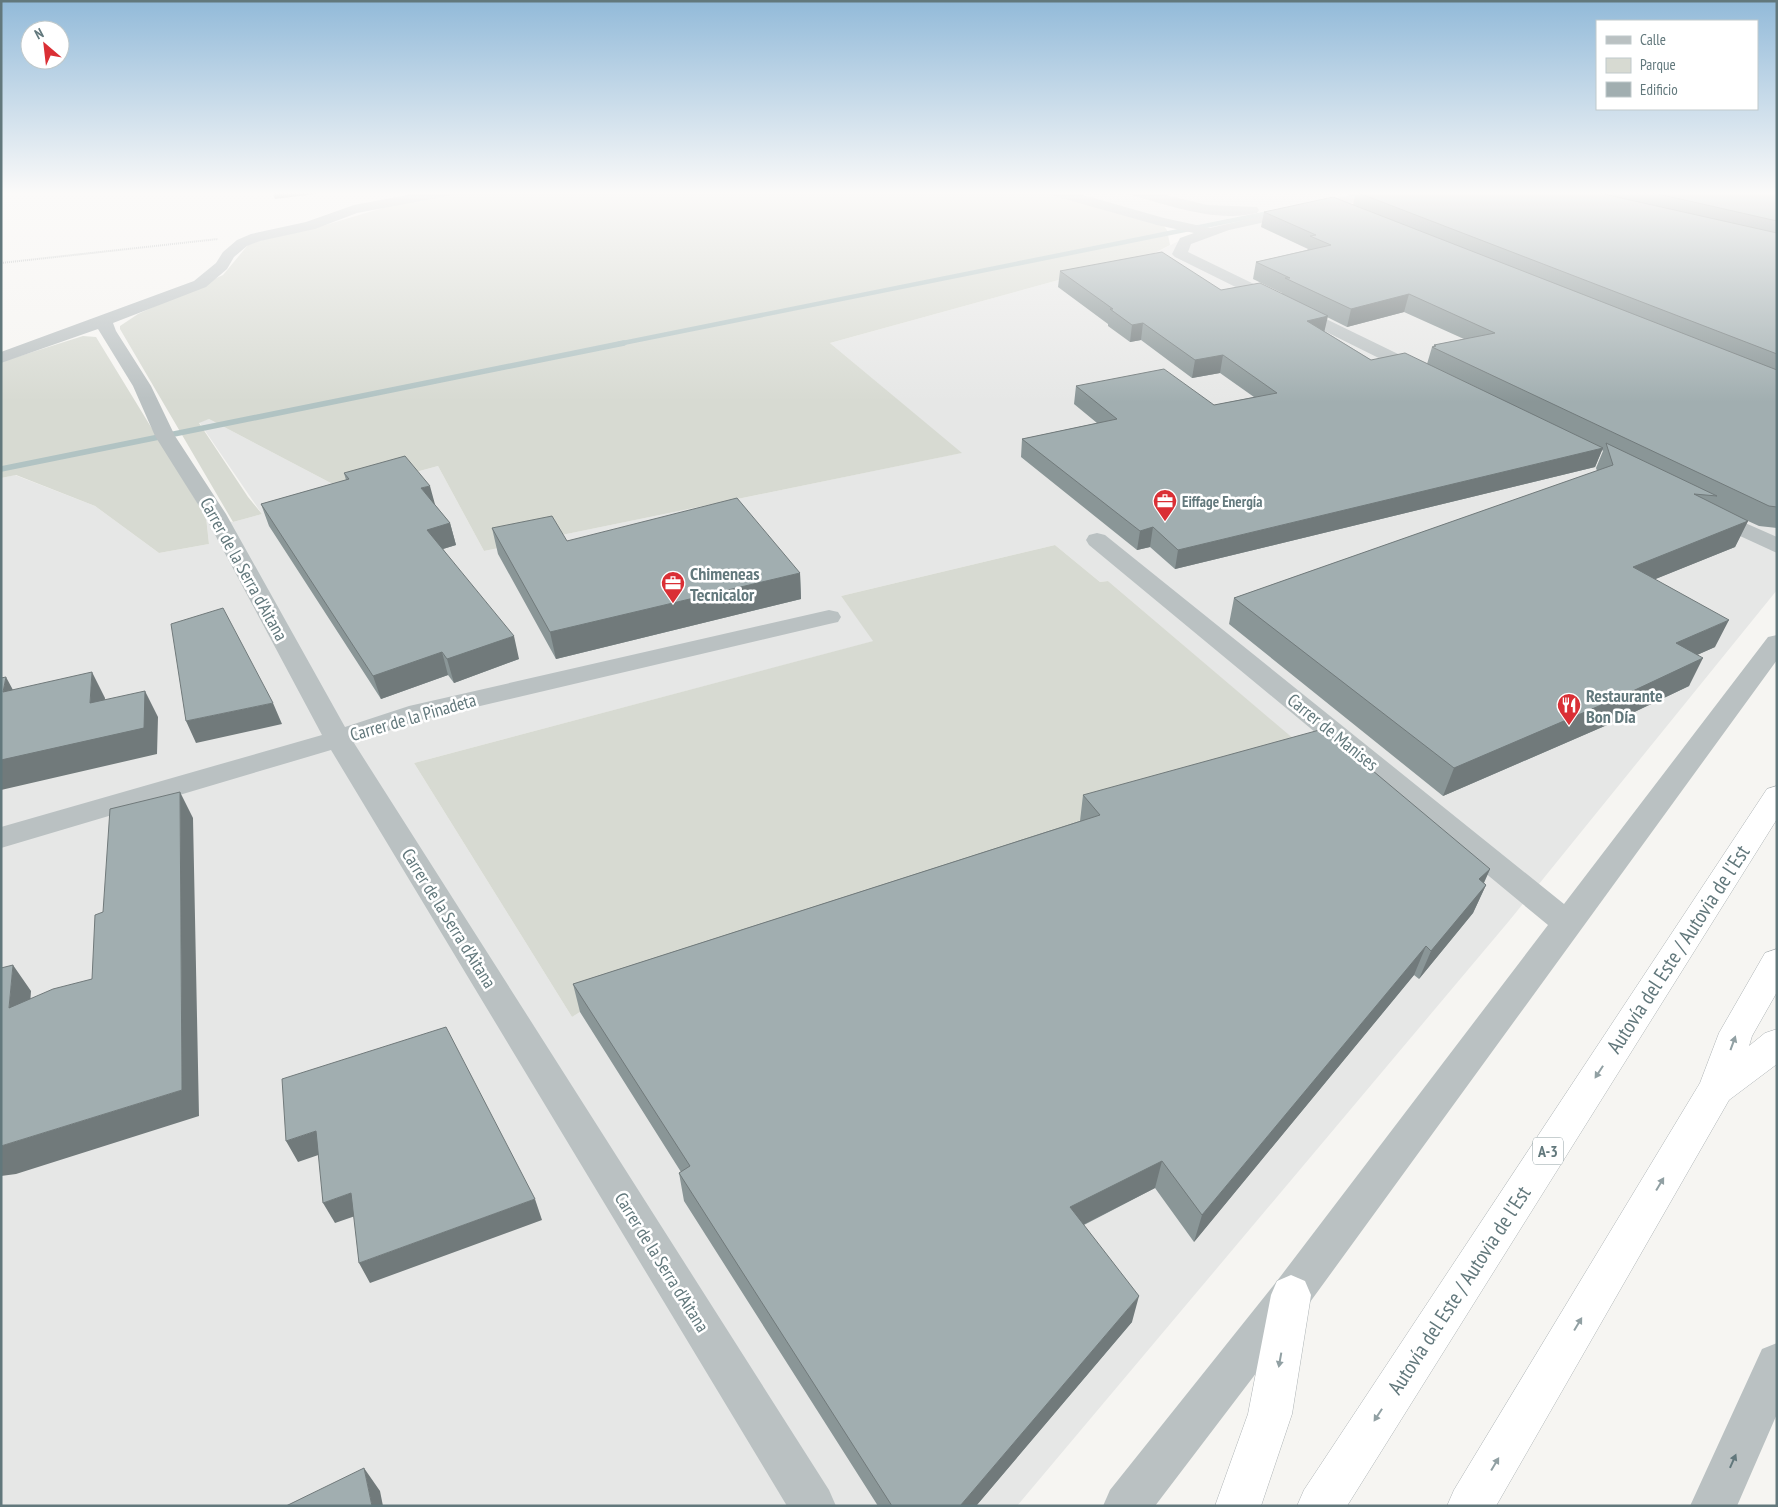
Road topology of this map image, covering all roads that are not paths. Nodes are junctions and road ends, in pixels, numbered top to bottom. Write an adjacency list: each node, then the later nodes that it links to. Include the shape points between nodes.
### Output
1 (225, 261): 3 (street, via 200,284)
2 (1195, 261): 5 (street)
3 (103, 320): 4 (street); 11 (street, Carrer de la Serra d'Aitana, via 142,386 165,436 215,514)
4 (1, 358)
5 (1440, 381)
6 (1699, 508): 8 (street)
7 (1097, 540): 14 (street, Carrer de Manises)
8 (1777, 546)
9 (829, 617): 11 (street, Carrer de la Pinadeta, via 409,714)
10 (1777, 642): 14 (street)
11 (338, 738): 13 (street, Carrer de la Pinadeta); 20 (street, Carrer de la Serra d'Aitana)
12 (1777, 796): 23 (highway, Autovía del Este / Autovia de l'Est / A-3, one-way to 23)
13 (1, 838)
14 (1568, 924): 18 (street)
15 (1777, 962): 17 (highway, one-way to 15, via 1736,1033)
16 (1777, 1043): 17 (highway)
17 (1716, 1089): 24 (highway, one-way to 17)
18 (1292, 1295): 21 (street); 22 (highway, one-way to 22, via 1270,1414)
19 (1777, 1364): 25 (street, one-way to 19)
20 (813, 1506)
21 (1126, 1506)
22 (1238, 1506)
23 (1320, 1506)
24 (1470, 1506)
25 (1712, 1506)

